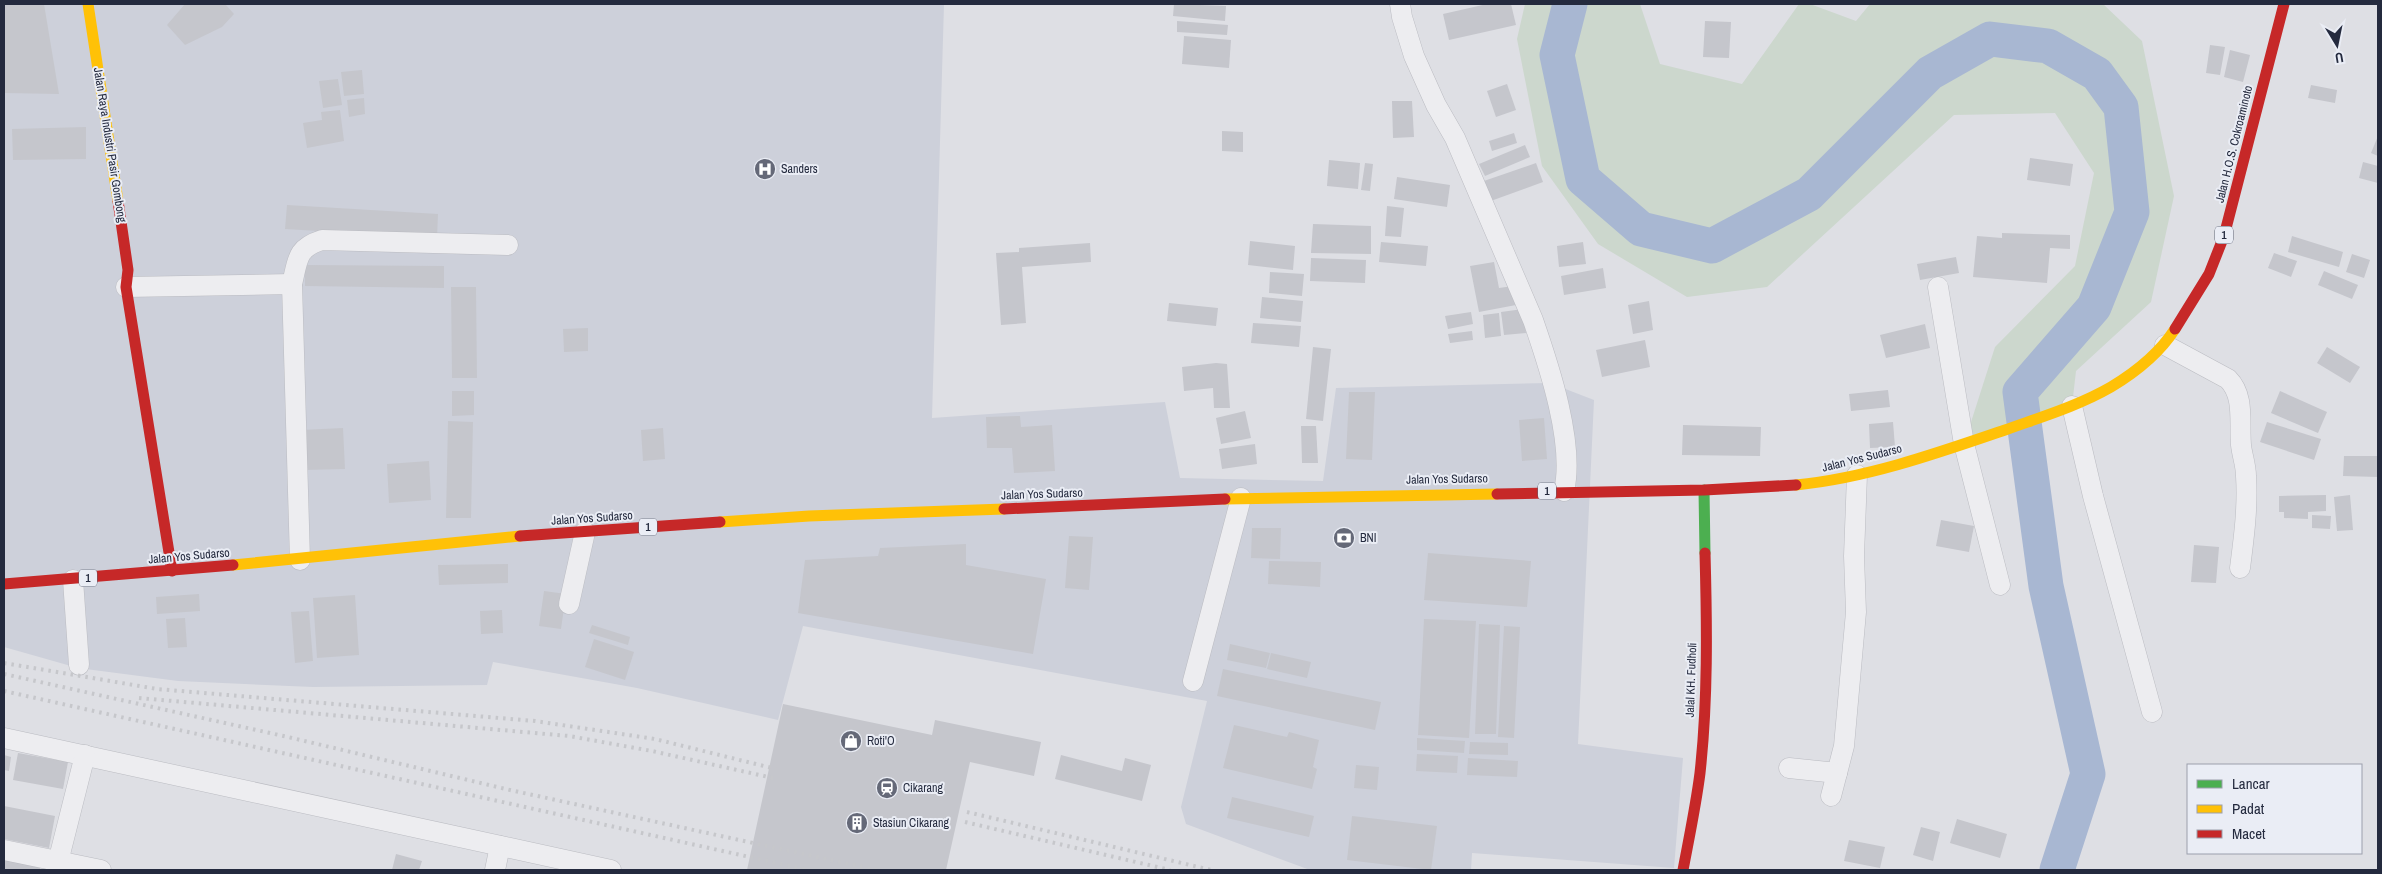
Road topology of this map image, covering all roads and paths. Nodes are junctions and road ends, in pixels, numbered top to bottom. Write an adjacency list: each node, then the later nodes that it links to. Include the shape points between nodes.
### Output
1 (88, 4): 7 (main road, Jalan Raya Industri Pasir Gombong, via 128,270)
2 (1400, 4): 14 (street, via 1414,56 1455,138 1543,348 1559,408 1566,464)
3 (2284, 4): 9 (main road, Jalan H.O.S. Cokroaminoto / 1, via 2224,236 2209,274)
4 (508, 245): 6 (street, via 322,240 304,247 299,254)
5 (114, 253): 7 (main road, Jalan Raya Industri Pasir Gombong, via 117,270)
6 (292, 284): 7 (street); 17 (street)
7 (126, 287): 19 (main road, Jalan Raya Industri Pasir Gombong)
8 (1938, 287): 11 (street)
9 (2165, 345): 10 (main road, Jalan H.O.S. Cokroaminoto / 1, via 2140,368); 18 (street, via 2228,378 2236,387 2247,489)
10 (2070, 407): 11 (main road, Jalan Yos Sudarso / 1); 26 (street)
11 (1967, 443): 12 (main road, Jalan Yos Sudarso / 1); 22 (street)
12 (1857, 475): 13 (main road, Jalan Yos Sudarso / 1, via 1827,482); 30 (street, via 1856,612 1844,746)
13 (1704, 490): 14 (main road, Jalan Yos Sudarso / 1); 38 (main road, Jalal KH. Fudholi, via 1707,649 1704,727 1700,774)
14 (1564, 491): 15 (main road, Jalan Yos Sudarso / 1)
15 (1241, 498): 16 (main road, Jalan Yos Sudarso / 1, via 809,516); 25 (street)
16 (586, 532): 17 (main road, Jalan Yos Sudarso / 1, via 497,538); 23 (street)
17 (300, 560): 19 (main road, Jalan Yos Sudarso / 1)
18 (2240, 568)
19 (172, 571): 20 (main road, Jalan Yos Sudarso / 1)
20 (73, 580): 21 (main road, Jalan Yos Sudarso / 1); 24 (street)
21 (4, 584)
22 (2000, 586)
23 (569, 604)
24 (79, 665)
25 (1193, 681)
26 (2152, 712)
27 (4, 738): 28 (street)
28 (85, 756): 32 (street); 34 (street)
29 (1789, 768): 30 (street)
30 (1837, 773): 31 (street)
31 (1831, 796)
32 (500, 846): 36 (street); 37 (street)
33 (4, 850): 34 (street)
34 (57, 866): 35 (street)
35 (101, 870)
36 (495, 870)
37 (611, 870)
38 (1683, 870)

